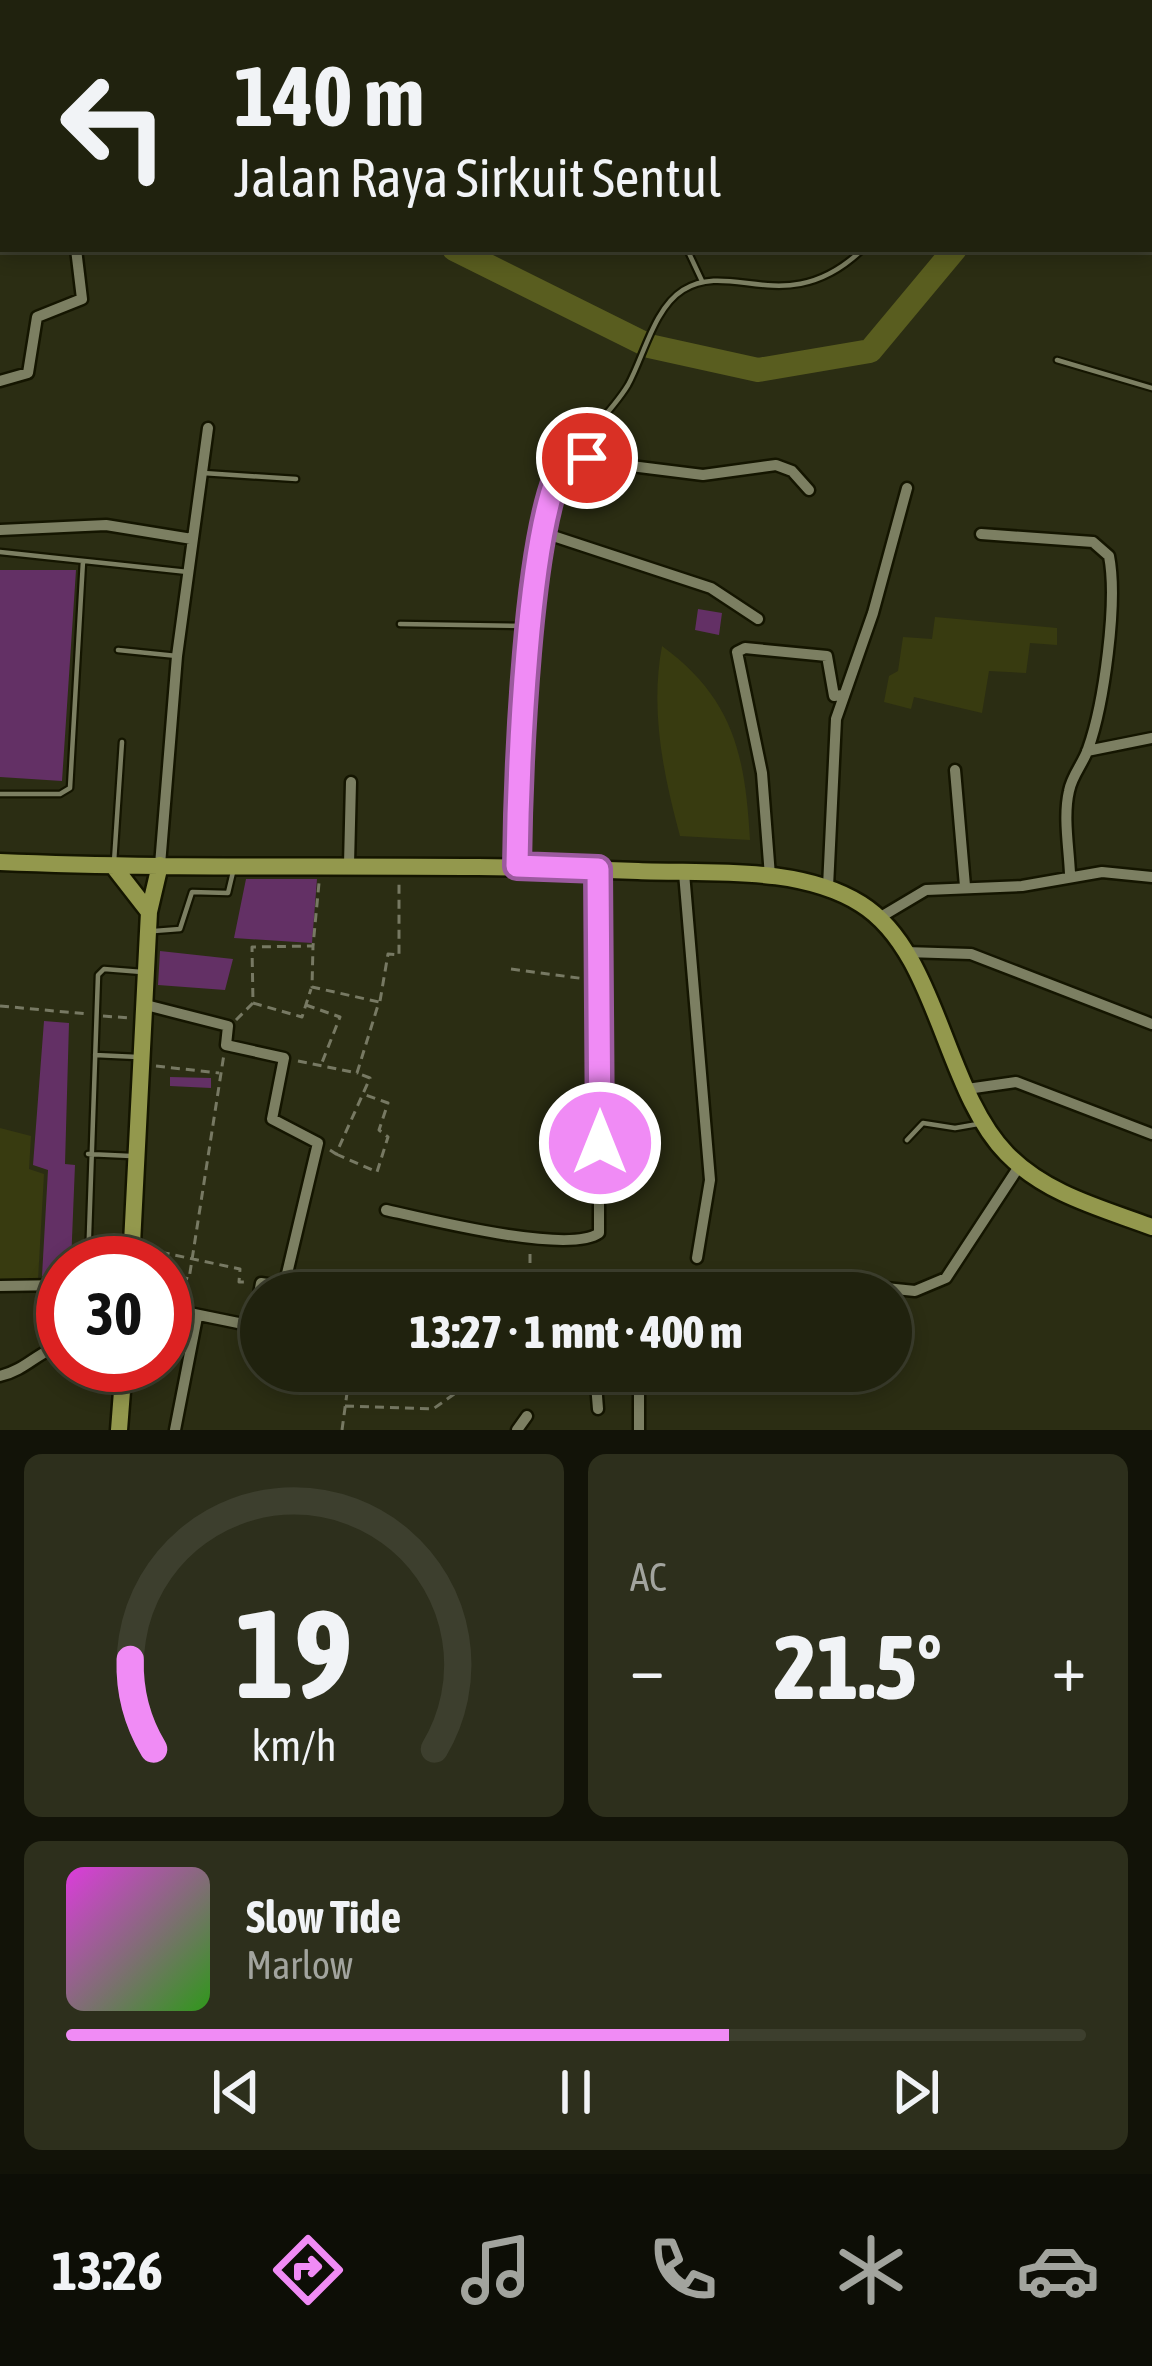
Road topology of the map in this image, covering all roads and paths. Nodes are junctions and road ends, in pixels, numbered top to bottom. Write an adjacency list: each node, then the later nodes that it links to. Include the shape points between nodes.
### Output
1 (76, 252): 6 (street, via 82,299 37,316 28,373)
2 (696, 252): 4 (lane)
3 (860, 252): 4 (lane, via 809,284)
4 (703, 282): 9 (lane, via 665,309 626,389)
5 (1057, 360): 7 (lane)
6 (0, 381)
7 (1152, 388)
8 (208, 428): 10 (street)
9 (567, 458): 13 (street, via 703,475 776,465); 14 (street, via 556,473)
10 (203, 473): 11 (lane); 17 (street)
11 (296, 479)
12 (907, 488): 26 (street)
13 (809, 490)
14 (544, 532): 21 (street, via 711,588); 23 (street)
15 (0, 533): 17 (street, via 106,525)
16 (981, 534): 29 (street, via 1093,542 1109,556 1106,643)
17 (192, 542): 20 (street)
18 (0, 552): 19 (lane)
19 (83, 561): 20 (lane); 32 (lane, via 70,788)
20 (188, 572): 25 (street)
21 (758, 619)
22 (400, 624): 23 (lane)
23 (531, 626): 39 (street)
24 (118, 650): 25 (lane)
25 (177, 656): 37 (street)
26 (843, 694): 44 (street, via 831,689 827,656 737,652 762,773); 47 (street)
27 (1152, 738): 29 (street)
28 (122, 742): 40 (lane)
29 (1087, 751): 43 (street, via 1066,805)
30 (956, 770): 46 (street)
31 (351, 782): 36 (street)
32 (0, 794)
33 (0, 862): 40 (main road)
34 (321, 863): 35 (main road); 36 (main road); 50 (path)
35 (233, 864): 37 (main road); 49 (lane, via 230,891 194,890 180,929)
36 (349, 864): 38 (main road)
37 (160, 865): 40 (main road); 49 (main road)
38 (399, 865): 39 (main road); 56 (path, via 399,955 388,954)
39 (517, 866): 41 (main road)
40 (114, 867): 49 (main road)
41 (598, 869): 42 (main road); 54 (street)
42 (684, 873): 44 (main road); 87 (street, via 710,1180)
43 (1070, 874): 45 (street); 46 (street, via 1022,886)
44 (770, 877): 47 (main road)
45 (1152, 877)
46 (965, 886): 48 (street, via 913,894)
47 (828, 887): 48 (main road)
48 (879, 918): 51 (main road)
49 (149, 921): 53 (main road)
50 (313, 946): 55 (path); 57 (path, via 252,947)
51 (902, 952): 62 (street, via 971,954); 71 (main road)
52 (511, 969): 54 (path)
53 (147, 973): 60 (main road); 61 (lane, via 100,971)
54 (600, 980): 85 (street, via 599,1233)
55 (312, 987): 56 (path); 58 (path)
56 (380, 1001): 69 (path)
57 (253, 1003): 58 (path, via 302,1017); 63 (path)
58 (306, 1005): 68 (path, via 340,1017)
59 (0, 1006): 61 (path)
60 (146, 1012): 61 (path); 63 (street); 67 (main road)
61 (95, 1015): 65 (lane)
62 (1152, 1024)
63 (228, 1026): 64 (street)
64 (226, 1045): 66 (street); 70 (path)
65 (93, 1055): 67 (lane); 77 (lane)
66 (284, 1058): 68 (path); 76 (street, via 272,1120)
67 (143, 1061): 70 (path); 79 (main road)
68 (320, 1067): 69 (path)
69 (357, 1072): 72 (path, via 370,1078)
70 (219, 1073): 86 (path)
71 (967, 1089): 73 (main road); 74 (street, via 1016,1082)
72 (363, 1094): 78 (path); 78 (path, via 388,1102 377,1172)
73 (983, 1123): 75 (lane, via 922,1123); 80 (main road)
74 (1152, 1134)
75 (908, 1140)
76 (318, 1144): 78 (path); 88 (street)
77 (88, 1154): 79 (lane); 83 (lane)
78 (336, 1154)
79 (137, 1156): 84 (main road)
80 (1020, 1166): 82 (main road, via 1055,1190); 93 (street, via 946,1278)
81 (386, 1210): 85 (street)
82 (1152, 1227)
83 (88, 1236)
84 (132, 1236)
85 (530, 1237): 89 (path)
86 (192, 1258): 90 (path, via 240,1270)
87 (697, 1258)
88 (287, 1272)
89 (530, 1272)
90 (240, 1282)
91 (0, 1286): 92 (street)
92 (36, 1286)
93 (912, 1292)
94 (192, 1315): 95 (street)
95 (197, 1317): 96 (street); 108 (street)
96 (240, 1324)
97 (36, 1360): 98 (street)
98 (0, 1376)
99 (122, 1392): 107 (main road)
100 (347, 1392): 104 (path)
101 (456, 1392): 104 (path, via 433,1408)
102 (597, 1392): 105 (street)
103 (640, 1392): 111 (street)
104 (345, 1406): 109 (path)
105 (598, 1409)
106 (527, 1416): 110 (street)
107 (119, 1430)
108 (175, 1430)
109 (342, 1430)
110 (517, 1430)
111 (639, 1430)

